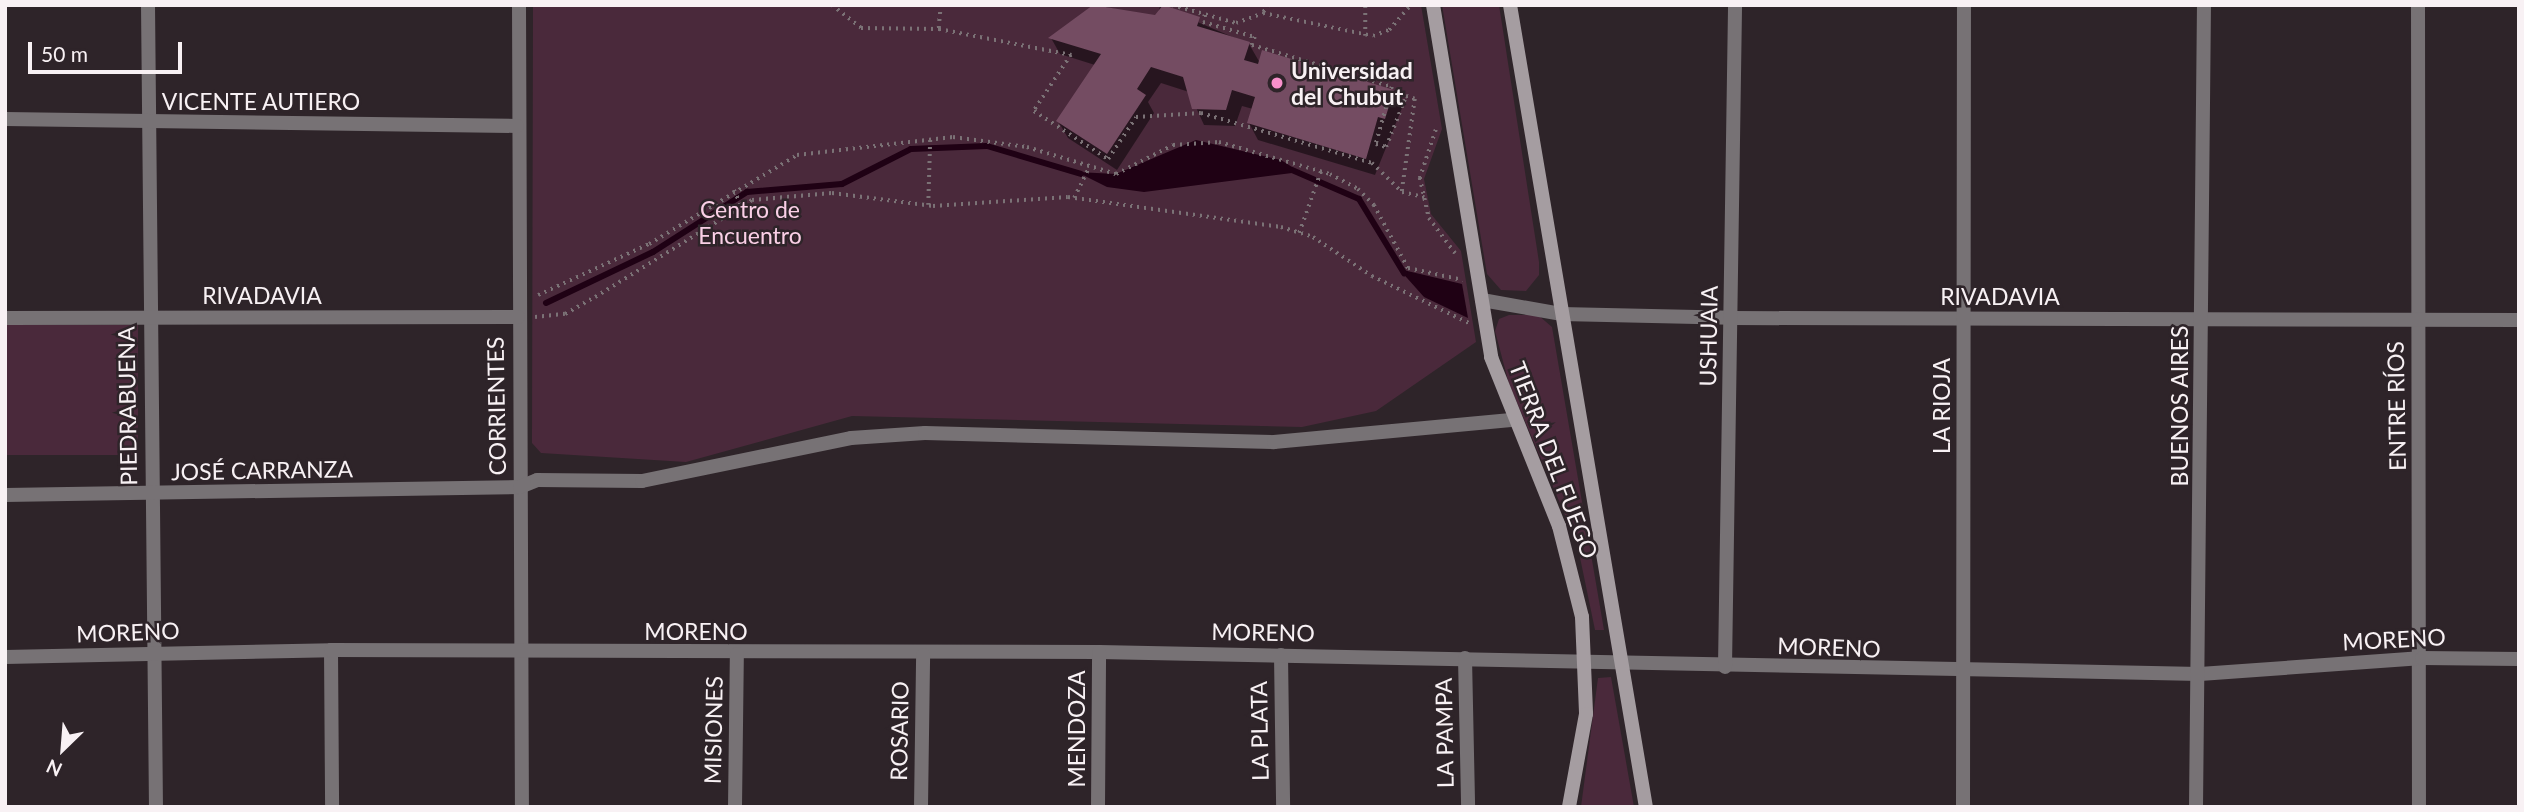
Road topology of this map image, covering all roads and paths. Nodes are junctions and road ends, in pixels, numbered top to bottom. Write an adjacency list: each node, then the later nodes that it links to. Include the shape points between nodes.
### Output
1 (148, 5): 22 (street, PIEDRABUENA)
2 (519, 5): 23 (street, CORRIENTES)
3 (832, 5): 18 (path, via 861,28)
4 (941, 5): 18 (path)
5 (1171, 5): 17 (path)
6 (1269, 5): 16 (path)
7 (1365, 5): 19 (path)
8 (1411, 5): 15 (path); 19 (path, via 1388,30)
9 (1433, 5): 35 (street, TIERRA DEL FUEGO)
10 (1510, 5): 38 (street, TIERRA DEL FUEGO)
11 (1735, 5): 42 (street, USHUAIA)
12 (1964, 5): 43 (street, LA RIOJA)
13 (2204, 5): 44 (street, BUENOS AIRES)
14 (2418, 5): 45 (street, ENTRE RÍOS)
15 (1417, 8)
16 (1263, 13): 17 (path, via 1236,23); 19 (path)
17 (1205, 15): 28 (path, via 1203,22 1255,37 1252,45 1392,87 1376,144 1386,147 1406,96 1415,99)
18 (939, 29): 28 (path, via 1071,55 1034,111 1108,159 1136,117 1201,113 1372,163)
19 (1365, 36)
20 (1434, 115): 29 (path, via 1436,128 1420,178)
21 (5, 119): 22 (street, VICENTE AUTIERO)
22 (149, 123): 23 (street, VICENTE AUTIERO); 39 (street, PIEDRABUENA)
23 (517, 126): 36 (street, CORRIENTES)
24 (930, 140): 25 (path, via 992,140); 27 (path, via 797,155); 32 (path)
25 (1087, 170): 26 (path, via 1116,174 1196,140); 30 (path)
26 (1321, 172): 33 (path); 34 (path, via 1374,205 1408,268)
27 (733, 190): 31 (path); 36 (path, via 649,244 547,295)
28 (1402, 192): 29 (path)
29 (1424, 197): 34 (path, via 1429,218 1455,253)
30 (1074, 198): 32 (path); 33 (path)
31 (741, 205): 32 (path, via 765,197 832,193); 40 (path, via 565,314)
32 (928, 205)
33 (1299, 233): 47 (path, via 1372,276)
34 (1459, 280): 35 (path)
35 (1479, 283): 37 (street, TIERRA DEL FUEGO)
36 (518, 296): 40 (street, CORRIENTES)
37 (1482, 300): 38 (street, RIVADAVIA); 47 (street, TIERRA DEL FUEGO)
38 (1561, 314): 42 (street, RIVADAVIA); 64 (street, TIERRA DEL FUEGO)
39 (149, 317): 40 (street, RIVADAVIA); 41 (street, RIVADAVIA); 51 (street, PIEDRABUENA)
40 (518, 317): 49 (street, CORRIENTES)
41 (5, 318)
42 (1731, 318): 43 (street, RIVADAVIA); 65 (street, USHUAIA)
43 (1965, 318): 44 (street, RIVADAVIA); 66 (street, LA RIOJA)
44 (2202, 319): 45 (street, RIVADAVIA); 67 (street, BUENOS AIRES)
45 (2417, 320): 46 (street, RIVADAVIA); 62 (street, ENTRE RÍOS)
46 (2519, 320)
47 (1487, 330): 48 (street, TIERRA DEL FUEGO)
48 (1511, 419): 49 (street, JOSÉ CARRANZA, via 1274,442 925,433 851,438 642,481 537,480); 61 (street, TIERRA DEL FUEGO, via 1571,561)
49 (520, 487): 51 (street, JOSÉ CARRANZA); 54 (street, CORRIENTES)
50 (5, 495): 51 (street, JOSÉ CARRANZA)
51 (150, 495): 55 (street, PIEDRABUENA)
52 (331, 650): 54 (street, MORENO); 55 (street, MORENO); 69 (street)
53 (1099, 652): 57 (street, MORENO); 58 (street, MORENO); 73 (street, MENDOZA)
54 (522, 653): 56 (street, MORENO); 70 (street, CORRIENTES)
55 (156, 654): 59 (street, MORENO); 68 (street, PIEDRABUENA)
56 (737, 654): 57 (street, MORENO); 71 (street, MISIONES)
57 (923, 655): 72 (street, ROSARIO)
58 (1281, 655): 60 (street, MORENO); 74 (street, LA PLATA)
59 (5, 657)
60 (1465, 658): 61 (street, MORENO); 75 (street, LA PAMPA)
61 (1584, 658): 64 (street, MORENO); 76 (street, TIERRA DEL FUEGO, via 1587,714)
62 (2422, 659): 63 (street, MORENO); 67 (street, MORENO); 80 (street, ENTRE RÍOS)
63 (2519, 659)
64 (1622, 664): 65 (street, MORENO); 77 (street, TIERRA DEL FUEGO)
65 (1725, 667): 66 (street, MORENO)
66 (1963, 673): 67 (street, MORENO); 78 (street, LA RIOJA)
67 (2200, 674): 79 (street, BUENOS AIRES)
68 (156, 807)
69 (332, 807)
70 (522, 807)
71 (735, 807)
72 (921, 807)
73 (1098, 807)
74 (1283, 807)
75 (1468, 807)
76 (1569, 807)
77 (1646, 807)
78 (1963, 807)
79 (2196, 807)
80 (2419, 807)

